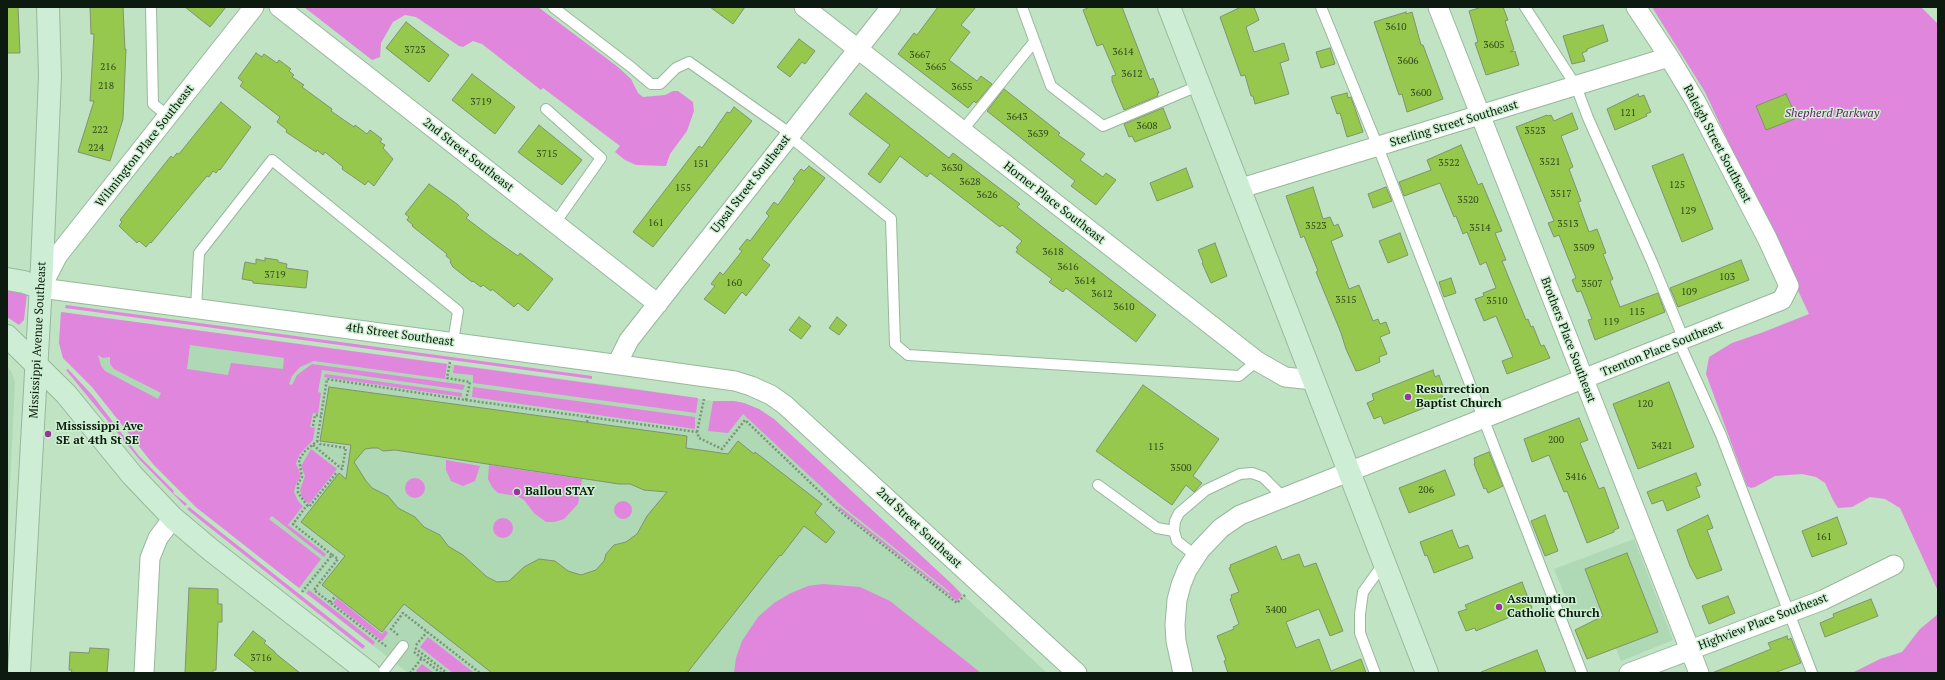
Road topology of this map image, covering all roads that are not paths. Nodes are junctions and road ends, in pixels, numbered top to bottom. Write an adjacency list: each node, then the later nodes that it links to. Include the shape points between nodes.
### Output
1 (48, 7): 29 (main road, Mississippi Avenue Southeast, via 50,76)
2 (151, 7): 20 (lane, via 153,104)
3 (254, 7): 20 (street, Wilmington Place Southeast)
4 (279, 7): 26 (street, 2nd Street Southeast)
5 (553, 7): 23 (lane, via 651,84 660,84 676,68 690,62)
6 (804, 7): 15 (street, Horner Place Southeast)
7 (891, 7): 15 (street, Upsal Street Southeast)
8 (1022, 7): 14 (lane)
9 (1169, 7): 17 (main road)
10 (1321, 7): 24 (lane)
11 (1438, 7): 21 (street, Brothers Place Southeast)
12 (1525, 7): 18 (lane)
13 (1636, 7): 16 (street, Raleigh Street Southeast)
14 (1034, 42): 17 (lane, via 1051,86 1103,126); 22 (lane)
15 (858, 49): 22 (street, Horner Place Southeast); 23 (street, Upsal Street Southeast)
16 (1669, 57): 18 (street, Sterling Street Southeast); 28 (street, Raleigh Street Southeast, via 1714,135)
17 (1198, 86): 25 (main road)
18 (1576, 86): 21 (street, Sterling Street Southeast); 33 (lane, via 1652,262)
19 (546, 109): 26 (lane, via 601,158)
20 (168, 116): 29 (street, Wilmington Place Southeast, via 58,255)
21 (1480, 116): 24 (street, Sterling Street Southeast); 39 (street, Brothers Place Southeast)
22 (962, 131): 35 (street, Horner Place Southeast)
23 (790, 135): 30 (street, Upsal Street Southeast); 35 (lane, via 891,218 895,344 908,355 1239,376)
24 (1378, 147): 25 (street, Sterling Street Southeast); 41 (lane)
25 (1238, 188): 38 (main road)
26 (555, 223): 30 (street, 2nd Street Southeast)
27 (7, 279): 29 (main road)
28 (1789, 286): 33 (street, Trenton Place Southeast, via 1782,300)
29 (41, 288): 31 (street, 4th Street Southeast); 36 (main road, Mississippi Avenue Southeast)
30 (658, 304): 37 (street, Upsal Street Southeast, via 629,340)
31 (196, 308): 34 (street, 4th Street Southeast); 34 (lane, via 199,254 272,160 458,311)
32 (7, 336): 36 (main road)
33 (1682, 341): 39 (street, Trenton Place Southeast); 50 (lane, via 1721,435)
34 (453, 342): 37 (street, 4th Street Southeast)
35 (1257, 361): 38 (street, Horner Place Southeast, via 1284,376)
36 (37, 364): 45 (main road, via 66,394 132,475); 53 (main road, Mississippi Avenue Southeast)
37 (617, 364): 40 (street, 4th Street Southeast, via 735,381)
38 (1313, 380): 42 (main road)
39 (1583, 380): 41 (street, Trenton Place Southeast); 52 (street, Brothers Place Southeast)
40 (758, 388): 57 (street, 2nd Street Southeast, via 785,405)
41 (1483, 420): 42 (street, Trenton Place Southeast); 61 (lane)
42 (1349, 472): 44 (street, Trenton Place Southeast); 48 (main road)
43 (1098, 485): 46 (lane, via 1157,528)
44 (1283, 497): 46 (lane, via 1263,476 1252,473 1240,474 1206,490 1179,513); 47 (street, Trenton Place Southeast, via 1246,511 1234,519 1210,538)
45 (173, 518): 54 (street, via 158,538 150,558); 55 (main road)
46 (1174, 531): 47 (lane, via 1177,541)
47 (1196, 556): 58 (street, Trenton Place Southeast, via 1182,581 1176,608 1176,641)
48 (1384, 563): 59 (lane, via 1363,592 1360,614 1360,633); 60 (main road)
49 (1894, 565): 50 (street, Highview Place Southeast, via 1823,600)
50 (1788, 612): 52 (street, Highview Place Southeast); 64 (lane)
51 (403, 642): 56 (lane)
52 (1690, 650): 62 (street, Highview Place Southeast); 63 (street, Brothers Place Southeast)
53 (19, 673)
54 (144, 673)
55 (369, 673)
56 (382, 673)
57 (1076, 673)
58 (1184, 673)
59 (1375, 673)
60 (1427, 673)
61 (1582, 673)
62 (1629, 673)
63 (1699, 673)
64 (1812, 673)

